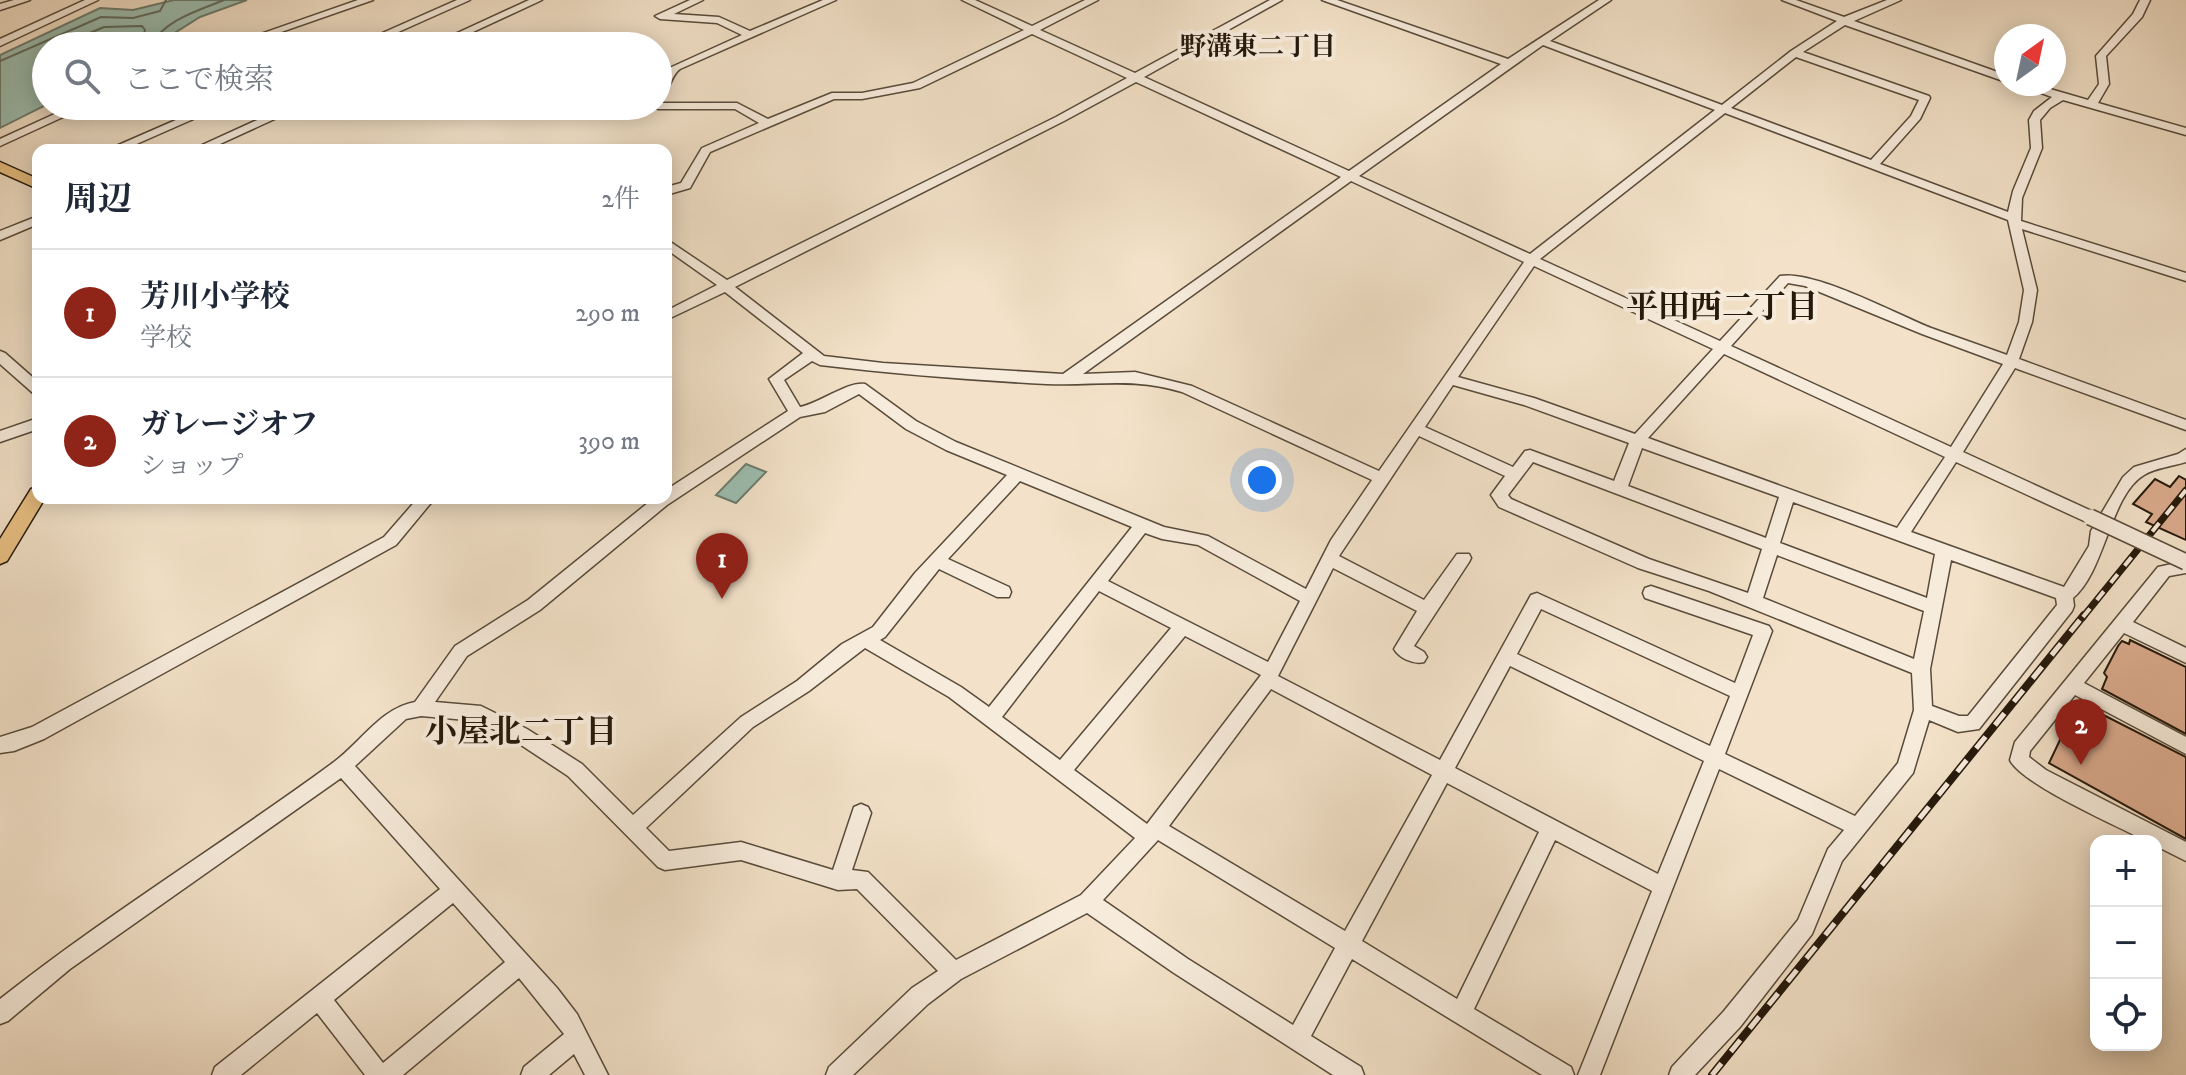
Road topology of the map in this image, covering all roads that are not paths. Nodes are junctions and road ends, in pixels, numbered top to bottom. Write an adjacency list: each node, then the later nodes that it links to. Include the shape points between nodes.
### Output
1 (25, 0): 16 (street)
2 (93, 0): 24 (street)
3 (368, 0): 19 (street)
4 (465, 0): 20 (street)
5 (537, 0): 21 (street)
6 (698, 0): 22 (street, via 660,16 719,20)
7 (831, 0): 22 (street)
8 (967, 0): 18 (street)
9 (1093, 0): 18 (street)
10 (1277, 0): 29 (street)
11 (1327, 0): 26 (street)
12 (1606, 0): 23 (street)
13 (1787, 0): 17 (street)
14 (1896, 0): 17 (street)
15 (2145, 0): 33 (street, via 2101,56 2104,84)
16 (0, 7)
17 (1844, 21): 25 (street); 28 (street)
18 (1033, 30): 29 (street); 39 (street, via 916,86 832,96)
19 (273, 32)
20 (391, 32)
21 (465, 32)
22 (750, 35): 27 (street)
23 (1544, 42): 26 (street); 34 (street)
24 (0, 43)
25 (1795, 53): 34 (street); 46 (street, via 1925,98 1916,117)
26 (1509, 63): 47 (street)
27 (672, 71)
28 (1994, 75)
29 (1136, 78): 47 (street); 56 (street)
30 (2056, 96): 31 (street)
31 (2059, 97): 33 (street); 50 (street, via 2039,109 2032,129 2034,158 2016,195)
32 (672, 106): 39 (street, via 737,106)
33 (2090, 106): 40 (street)
34 (1721, 109): 46 (street); 54 (street)
35 (47, 120): 41 (street)
36 (50, 120): 42 (street)
37 (184, 120): 43 (street)
38 (265, 120): 44 (street)
39 (768, 124): 49 (street, via 706,150 686,185)
40 (2186, 132)
41 (0, 136)
42 (0, 143)
43 (127, 144)
44 (211, 144)
45 (0, 166): 48 (main road)
46 (1872, 166): 50 (street)
47 (1350, 176): 54 (street); 62 (street)
48 (32, 182)
49 (672, 189)
50 (2014, 220): 55 (street); 61 (street, via 2031,296)
51 (32, 223): 52 (street)
52 (0, 236)
53 (672, 247): 56 (street)
54 (1532, 259): 58 (street); 63 (street)
55 (2186, 277)
56 (725, 285): 57 (street); 59 (street)
57 (672, 313)
58 (1722, 346): 61 (street, via 1785,279 1793,278); 70 (street); 89 (street, bridge)
59 (810, 355): 62 (street, via 883,368); 65 (street, via 776,379)
60 (0, 356): 64 (street)
61 (2014, 361): 67 (street); 82 (street)
62 (1067, 378): 74 (street, via 1135,377 1187,389)
63 (1451, 380): 68 (street); 70 (street)
64 (32, 385)
65 (796, 413): 72 (street, via 820,408 860,387 911,425); 76 (street)
66 (32, 425): 69 (street)
67 (2186, 425)
68 (1417, 429): 73 (street); 74 (street)
69 (0, 437)
70 (1638, 440): 75 (street); 77 (street)
71 (2186, 454): 93 (street, via 2139,471 2128,481 2099,531 2097,547)
72 (1017, 474): 81 (street); 88 (street)
73 (1515, 474): 75 (street, via 1530,455); 95 (street, via 1499,495 1505,503 1644,564)
74 (1383, 479): 86 (street)
75 (1619, 488): 83 (street)
76 (672, 494)
77 (1788, 495): 82 (street); 83 (street)
78 (32, 504): 85 (main road)
79 (422, 504): 111 (street, via 390,541 38,733)
80 (657, 504): 108 (street, via 534,605 461,651)
81 (1142, 525): 90 (street); 94 (street, via 1202,540)
82 (1900, 536): 84 (street)
83 (1772, 546): 95 (street); 96 (street)
84 (1944, 552): 93 (street); 96 (street)
85 (0, 556)
86 (1329, 558): 94 (street); 97 (street)
87 (1463, 558): 97 (street)
88 (936, 561): 91 (street); 100 (street, via 879,632)
89 (2186, 566): 98 (street, via 2164,571)
90 (1098, 583): 99 (street); 110 (street)
91 (1003, 592)
92 (1651, 593): 107 (street, via 1763,631)
93 (2064, 594): 109 (street, via 2066,606 1973,724 1958,724)
94 (1307, 597): 105 (street)
95 (1753, 602): 104 (street)
96 (1933, 607): 104 (street)
97 (1427, 609): 102 (street, via 1403,649)
98 (2122, 624): 101 (street); 106 (street)
99 (1182, 627): 105 (street); 115 (street)
100 (865, 640): 110 (street, via 955,692); 119 (street, via 747,722)
101 (2186, 656)
102 (1418, 657)
103 (1507, 657): 107 (street, via 1537,600); 113 (street); 116 (street)
104 (1921, 669): 109 (street)
105 (1269, 676): 116 (street); 121 (street)
106 (2073, 686): 112 (street); 122 (street, via 2022,748 2019,760 2039,776)
107 (1740, 693): 113 (street)
108 (421, 708): 114 (street, via 401,712); 119 (street, via 481,714 521,735 575,770)
109 (1923, 710): 118 (street, via 1906,767)
110 (990, 719): 115 (street)
111 (0, 745)
112 (2186, 746)
113 (1715, 756): 118 (street); 124 (street)
114 (343, 766): 125 (street); 131 (street, via 63,962)
115 (1062, 771): 121 (street)
116 (1445, 772): 120 (street); 127 (street)
117 (861, 813): 123 (street)
118 (1856, 826): 144 (street, via 1835,855 1805,927)
119 (634, 827): 123 (street, via 665,861 741,851)
120 (1551, 828): 124 (street); 132 (street)
121 (1153, 832): 126 (street); 127 (street)
122 (2186, 852)
123 (838, 881): 129 (street, via 861,879)
124 (1663, 887): 143 (street)
125 (454, 890): 128 (street); 130 (street)
126 (1088, 902): 129 (street); 134 (street)
127 (1350, 946): 132 (street); 134 (street)
128 (520, 963): 133 (street); 137 (street)
129 (954, 972): 140 (street, via 920,996)
130 (319, 998): 135 (street); 136 (street)
131 (0, 1013)
132 (1461, 1014): 142 (street)
133 (576, 1038): 138 (street); 139 (street)
134 (1297, 1039): 141 (street)
135 (223, 1075)
136 (379, 1075)
137 (386, 1075)
138 (532, 1075)
139 (597, 1075)
140 (837, 1075)
141 (1353, 1075)
142 (1563, 1075)
143 (1589, 1075)
144 (1680, 1075)

